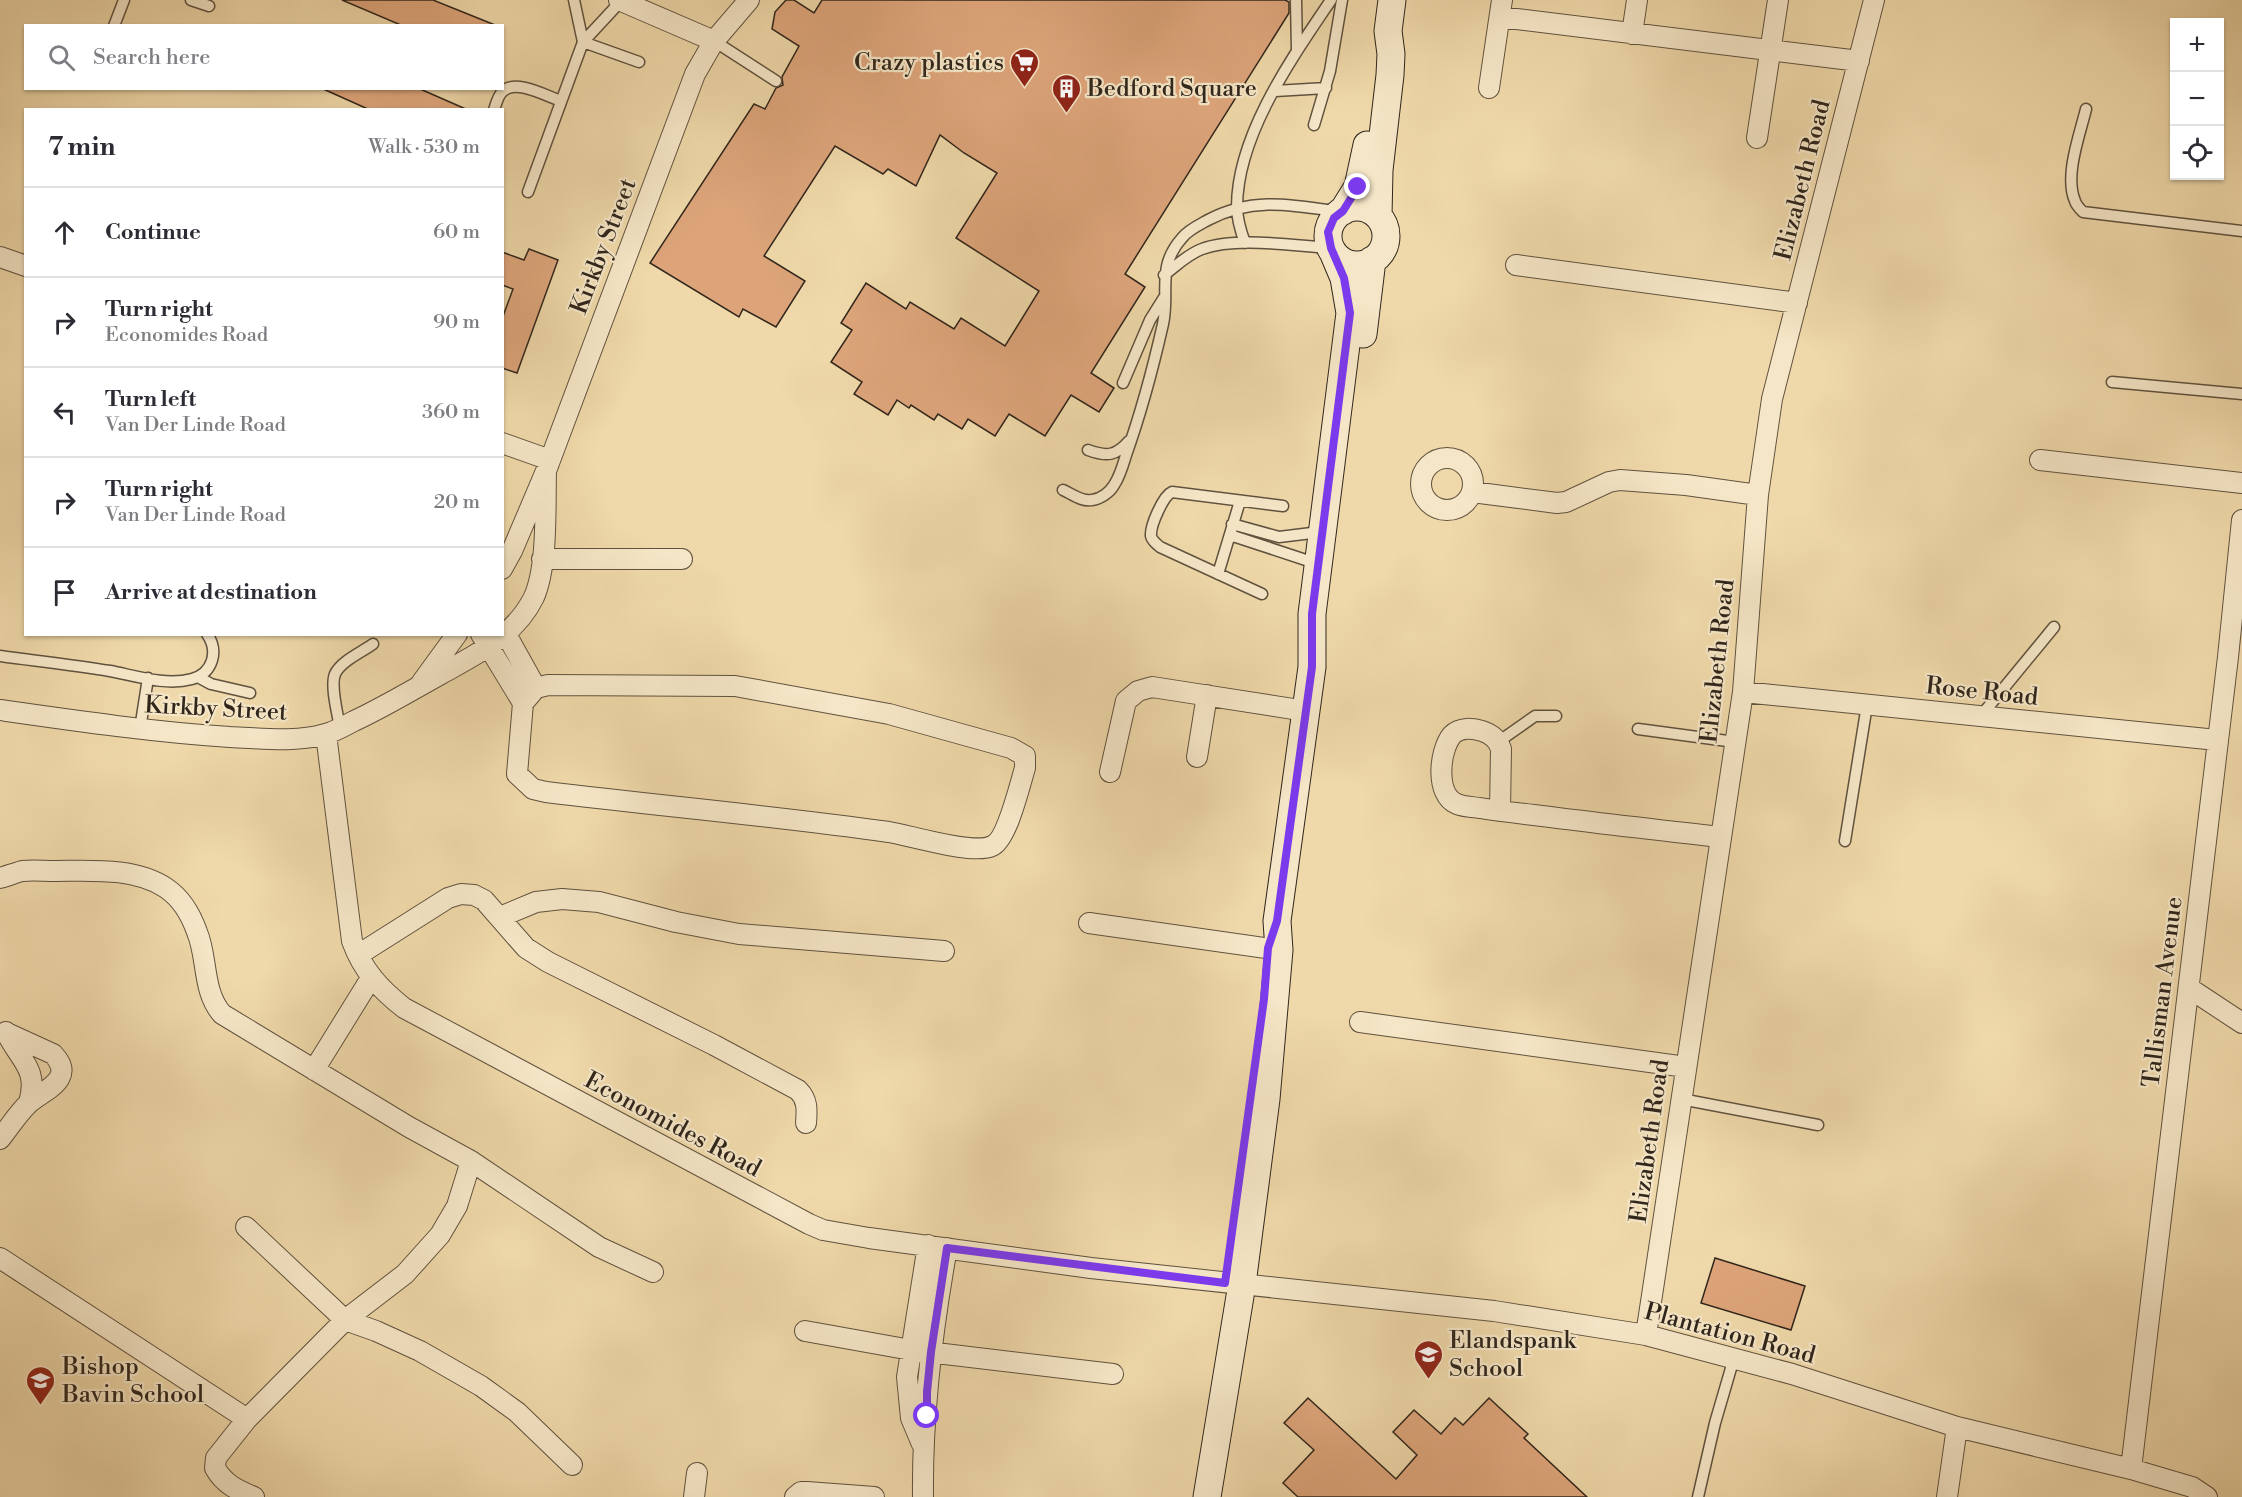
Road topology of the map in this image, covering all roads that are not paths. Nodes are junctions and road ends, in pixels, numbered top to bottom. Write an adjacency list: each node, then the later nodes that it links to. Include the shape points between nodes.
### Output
1 (124, 0): 15 (lane)
2 (191, 0): 13 (lane)
3 (574, 0): 19 (lane)
4 (749, 0): 18 (street, Kirkby Street)
5 (1296, 0): 20 (lane)
6 (1331, 0): 20 (lane)
7 (1342, 0): 25 (lane)
8 (1392, 0): 16 (main road)
9 (1637, 0): 17 (street)
10 (1778, 0): 21 (street)
11 (1874, 0): 22 (street, Elizabeth Road)
12 (620, 1): 18 (street); 19 (lane)
13 (209, 6)
14 (1501, 8): 17 (street); 26 (street)
15 (115, 24)
16 (1388, 31): 37 (main road, via 1375,74 1361,176); 38 (main road, via 1390,75)
17 (1632, 34): 21 (street)
18 (714, 41): 24 (lane); 56 (street, Kirkby Street, via 695,74)
19 (583, 42): 23 (lane); 30 (lane)
20 (1298, 50): 29 (lane)
21 (1770, 50): 22 (street); 34 (street)
22 (1859, 61): 48 (street, Elizabeth Road)
23 (639, 62)
24 (776, 81)
25 (1326, 88): 29 (lane); 33 (lane)
26 (1489, 88)
27 (504, 90): 30 (lane, via 520,87)
28 (504, 90): 31 (lane)
29 (1275, 91): 36 (lane, via 1248,143 1240,171)
30 (561, 101): 35 (lane)
31 (495, 108)
32 (2086, 109): 39 (lane, via 2074,156 2072,188 2075,203 2084,212)
33 (1314, 125)
34 (1757, 138)
35 (528, 192)
36 (1237, 208): 37 (lane, via 1274,203); 40 (lane); 46 (lane, via 1218,214 1183,236 1171,252)
37 (1342, 211): 38 (main road, via 1361,208); 41 (main road, via 1328,232)
38 (1378, 216): 43 (main road, via 1385,239 1379,255)
39 (2242, 231)
40 (1245, 243): 41 (lane); 46 (lane, via 1219,244 1201,250)
41 (1332, 250): 43 (main road, via 1355,265); 65 (main road, via 1344,278 1350,313)
42 (0, 257): 44 (street)
43 (1372, 260): 81 (main road, via 1328,617)
44 (24, 265)
45 (1516, 265): 48 (street)
46 (1164, 275): 47 (lane)
47 (1166, 296): 50 (lane, via 1150,320); 52 (lane, via 1163,322)
48 (1797, 303): 60 (street, Elizabeth Road, via 1772,399)
49 (2112, 382): 51 (lane)
50 (1123, 383)
51 (2242, 394)
52 (1133, 436): 54 (lane, via 1117,452); 58 (lane, via 1118,477 1108,492 1091,501)
53 (504, 444): 56 (street)
54 (1088, 450)
55 (2040, 460): 57 (street)
56 (548, 465): 66 (street, Kirkby Street); 67 (street, Kirkby Street)
57 (2242, 483)
58 (1063, 490)
59 (1473, 492): 60 (street, via 1557,503 1609,482 1630,480)
60 (1758, 495): 86 (street, Elizabeth Road)
61 (1240, 501): 62 (lane); 64 (lane); 71 (lane, via 1172,492 1162,501 1150,533 1160,547)
62 (1283, 506)
63 (2242, 520): 79 (street, Tallisman Avenue)
64 (1231, 530): 65 (lane, via 1279,537); 69 (lane); 71 (lane)
65 (1323, 532): 69 (main road)
66 (512, 552): 67 (street); 70 (street, Kirkby Street)
67 (542, 556): 68 (street); 74 (street, Kirkby Street, via 533,597)
68 (682, 559)
69 (1319, 564): 81 (main road, via 1312,614)
70 (504, 566)
71 (1218, 574): 72 (lane)
72 (1262, 594)
73 (2054, 627): 94 (lane)
74 (506, 634): 85 (street)
75 (208, 636): 82 (lane, via 214,656)
76 (456, 636): 84 (street, Kirkby Street)
77 (485, 640): 84 (street, Kirkby Street); 89 (street)
78 (373, 644): 97 (lane, via 335,674)
79 (2235, 652): 98 (street, Tallisman Avenue)
80 (0, 656): 83 (lane)
81 (1312, 667): 92 (main road)
82 (198, 677): 83 (lane); 87 (lane)
83 (148, 678): 95 (lane)
84 (419, 687): 97 (street, Kirkby Street)
85 (536, 688): 89 (street); 89 (street, via 735,686 889,714 1011,748 1024,756 1025,768 1002,836 994,846 968,848 838,825 533,789 517,774)
86 (1743, 692): 90 (street, Rose Road); 100 (street, Elizabeth Road)
87 (250, 693)
88 (1207, 695): 92 (street); 101 (street); 102 (street, via 1152,687 1126,700)
89 (523, 703)
90 (1867, 705): 94 (street, Rose Road); 105 (lane)
91 (0, 710): 95 (street, Kirkby Street)
92 (1306, 711): 109 (main road)
93 (1556, 716): 99 (lane, via 1534,716)
94 (1980, 717): 98 (street, Rose Road)
95 (140, 729): 97 (street, Kirkby Street, via 261,738 305,738)
96 (1638, 729): 100 (lane)
97 (333, 731): 111 (street, Economides Road, via 349,925)
98 (2217, 740): 113 (street, Tallisman Avenue)
99 (1498, 742): 103 (street); 103 (street, via 1475,729 1457,732 1446,750 1441,773 1446,796 1458,805)
100 (1735, 742): 104 (street, Elizabeth Road)
101 (1197, 757)
102 (1110, 772)
103 (1500, 811): 104 (street)
104 (1720, 837): 117 (street, Elizabeth Road)
105 (1845, 841)
106 (0, 878): 118 (street, via 23,871 86,871 130,875 166,888 179,900 198,933 208,985 217,1008)
107 (500, 917): 110 (street, via 536,902 599,902 739,934); 111 (street, via 484,900 461,894 448,898); 121 (street, via 526,948 548,962 798,1090 805,1096)
108 (1089, 923): 109 (street)
109 (1273, 949): 130 (main road, via 1264,999)
110 (944, 951)
111 (358, 955): 112 (street, Economides Road)
112 (371, 978): 118 (street); 126 (street, Economides Road, via 404,1008 800,1220 823,1230)
113 (2188, 988): 115 (street); 142 (street, Tallisman Avenue)
114 (1360, 1022): 117 (street)
115 (2242, 1023)
116 (3, 1029): 120 (street, via 31,1071 33,1090); 120 (street, via 58,1060 60,1078)
117 (1686, 1067): 119 (street, Elizabeth Road)
118 (314, 1071): 124 (street)
119 (1681, 1099): 122 (lane); 133 (street, Elizabeth Road)
120 (29, 1103): 123 (street)
121 (806, 1124)
122 (1818, 1125)
123 (0, 1139)
124 (471, 1161): 129 (street, via 599,1247); 131 (street, via 457,1206 440,1235 405,1274)
125 (246, 1227): 131 (street)
126 (927, 1245): 127 (street, Economides Road); 134 (street)
127 (947, 1248): 130 (street, Economides Road); 135 (street)
128 (0, 1258): 138 (street)
129 (652, 1272)
130 (1234, 1283): 133 (street, Plantation Road, via 1494,1311); 149 (main road); 150 (main road)
131 (345, 1320): 138 (street); 141 (street, via 420,1351 481,1386 517,1412)
132 (805, 1331): 134 (street)
133 (1646, 1335): 136 (street, Plantation Road)
134 (911, 1350): 135 (street); 140 (street, via 907,1377 909,1405)
135 (931, 1352): 137 (street); 140 (street)
136 (1734, 1358): 139 (street, Plantation Road); 151 (lane)
137 (1113, 1374)
138 (247, 1419): 144 (street, via 216,1458 214,1468 236,1490)
139 (1957, 1427): 142 (street, Plantation Road); 152 (street)
140 (922, 1444): 148 (street)
141 (572, 1465)
142 (2131, 1469): 153 (street, Plantation Road, via 2192,1486)
143 (697, 1473): 145 (street)
144 (254, 1497)
145 (694, 1497)
146 (795, 1497): 147 (street, via 807,1492)
147 (874, 1497)
148 (923, 1497)
149 (1195, 1497)
150 (1207, 1497)
151 (1698, 1497)
152 (1947, 1497)
153 (2207, 1497)

